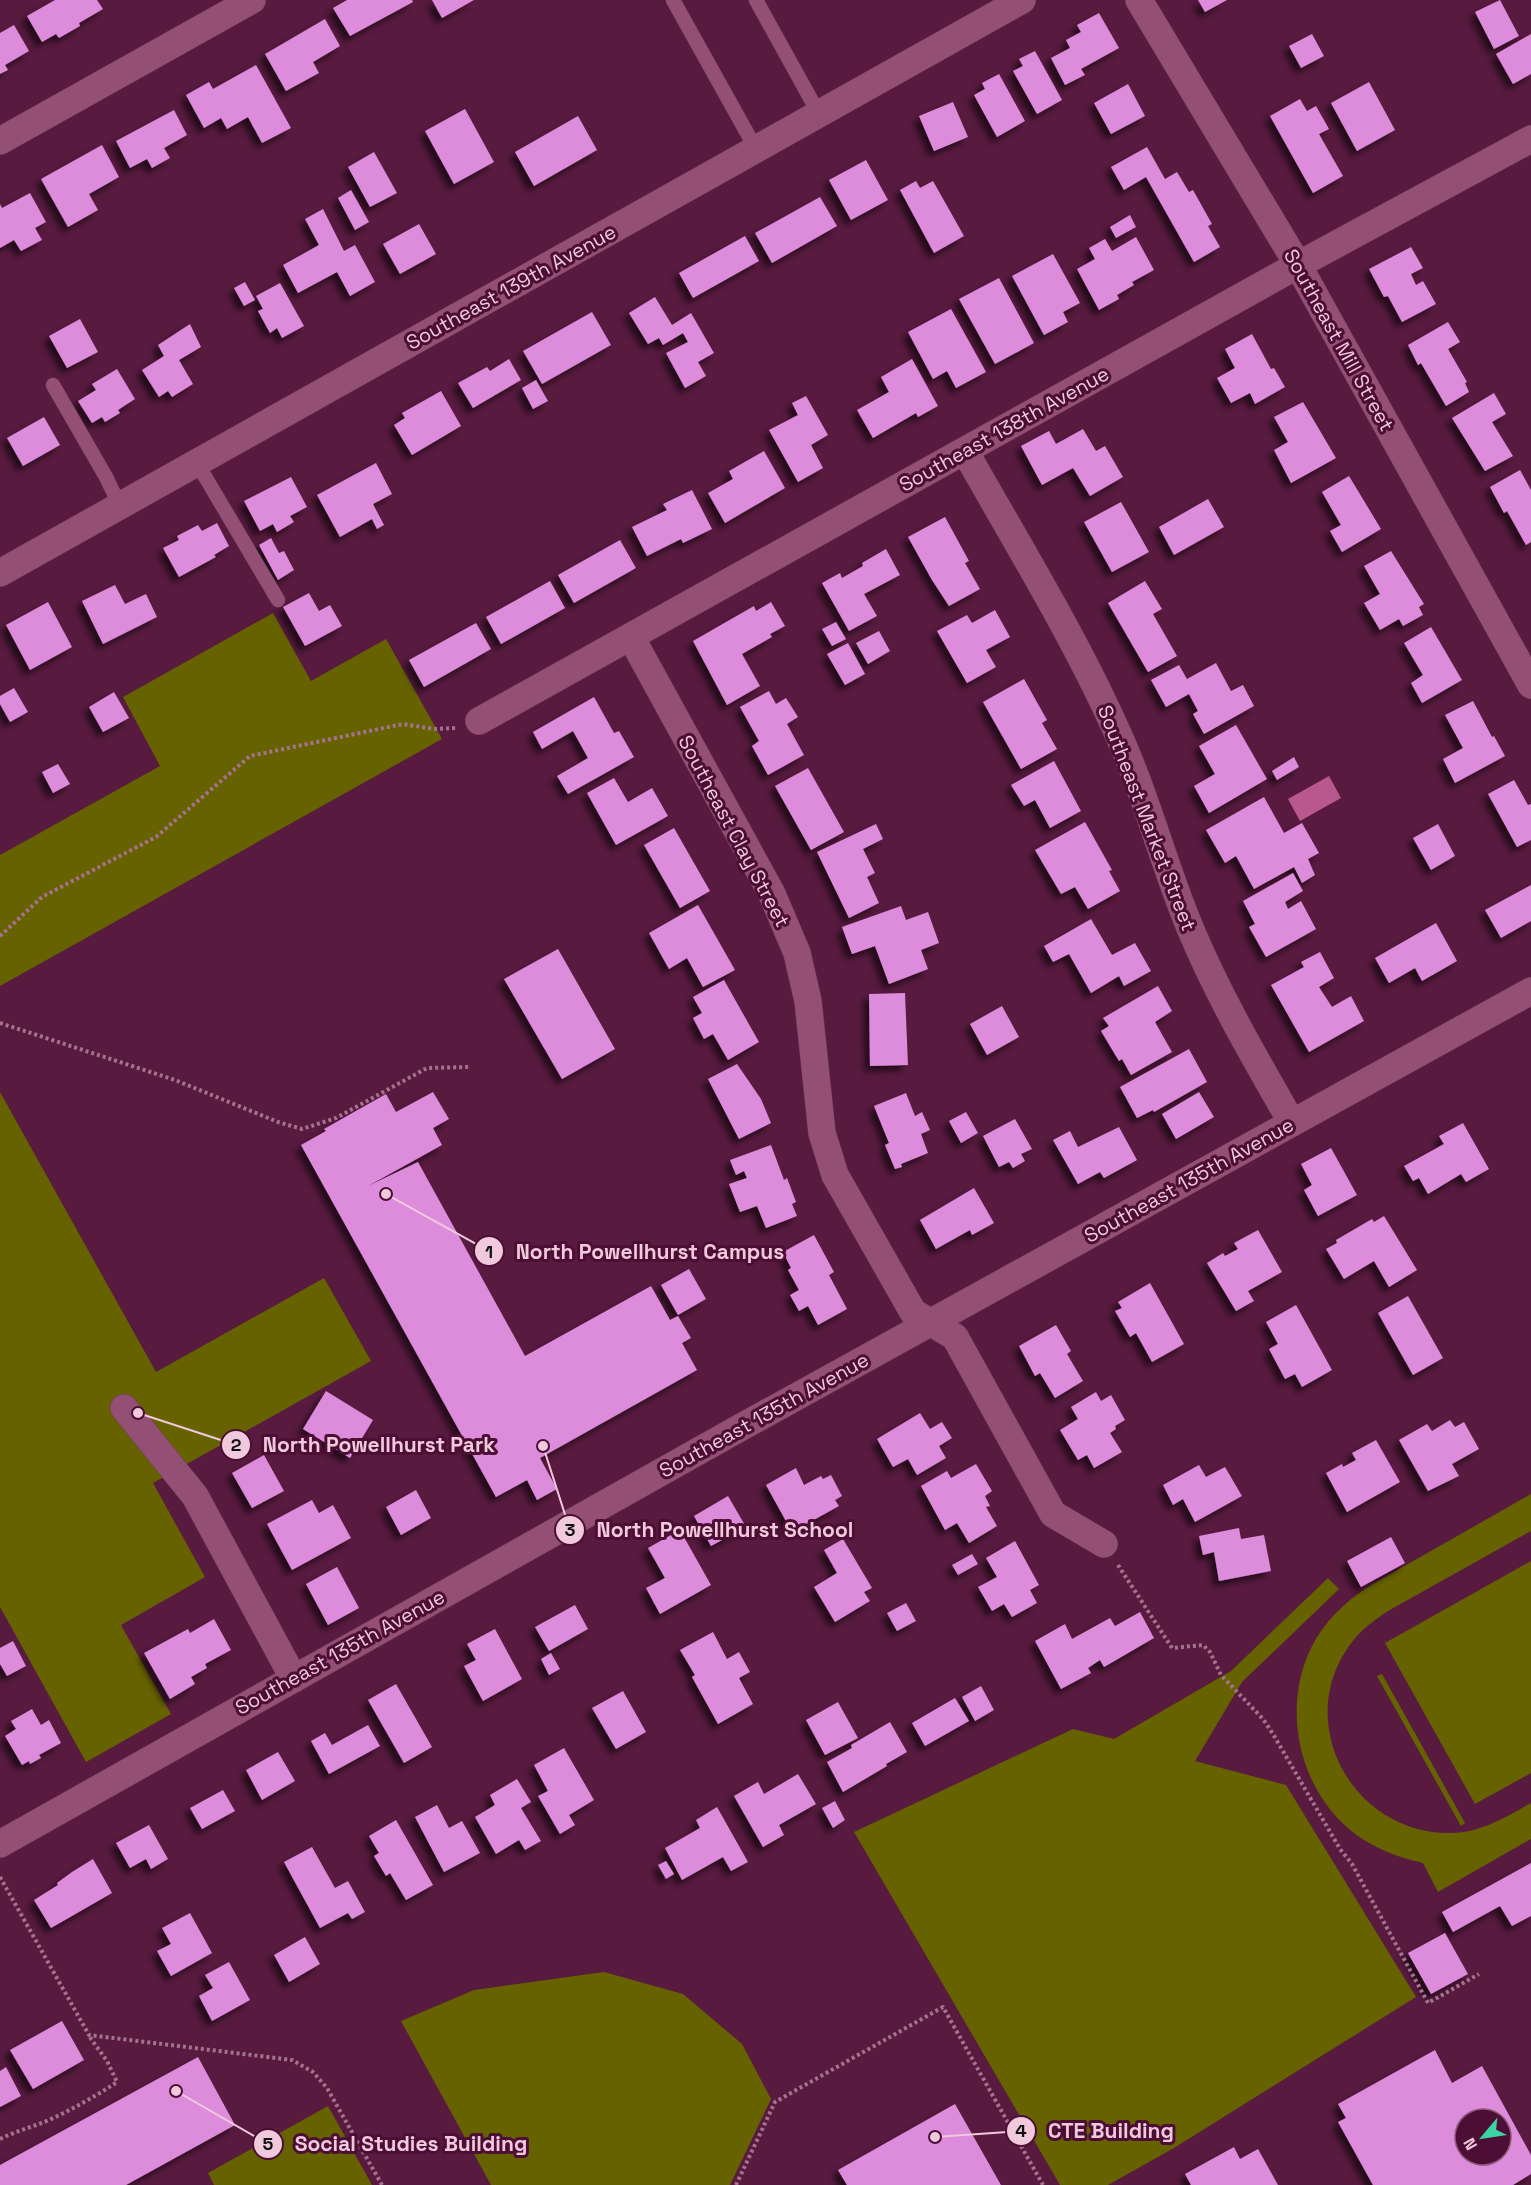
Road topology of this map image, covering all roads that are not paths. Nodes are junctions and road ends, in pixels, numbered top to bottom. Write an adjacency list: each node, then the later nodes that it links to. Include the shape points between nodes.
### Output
1 (252, 0): 8 (street)
2 (674, 0): 9 (lane)
3 (756, 0): 6 (lane)
4 (1022, 0): 6 (street, Southeast 139th Avenue)
5 (1139, 0): 10 (street, Southeast Mill Street)
6 (819, 114): 9 (street, Southeast 139th Avenue)
7 (1531, 139): 10 (street, Southeast 138th Avenue)
8 (0, 141)
9 (756, 149): 13 (street, Southeast 139th Avenue)
10 (1298, 265): 12 (street, Southeast 138th Avenue); 18 (street, Southeast Mill Street)
11 (53, 385): 14 (lane)
12 (965, 451): 17 (street, Southeast 138th Avenue); 21 (street, Southeast Market Street, via 1080,656 1122,743 1190,928 1218,992)
13 (197, 463): 14 (street, Southeast 139th Avenue); 16 (lane)
14 (120, 506): 15 (street, Southeast 139th Avenue)
15 (0, 573)
16 (279, 600)
17 (631, 637): 19 (street, Southeast 138th Avenue); 22 (street, Southeast Clay Street, via 771,894 796,952 808,1002 822,1133 835,1176 913,1312)
18 (1531, 685)
19 (479, 721)
20 (1531, 991): 21 (street, Southeast 135th Avenue)
21 (1292, 1123): 22 (street, Southeast 135th Avenue)
22 (931, 1322): 24 (street, Southeast Clay Street, via 955,1337 1053,1514); 25 (street, Southeast 135th Avenue)
23 (124, 1408): 25 (street, via 195,1496)
24 (1104, 1544)
25 (294, 1679): 26 (street, Southeast 135th Avenue)
26 (0, 1844)

